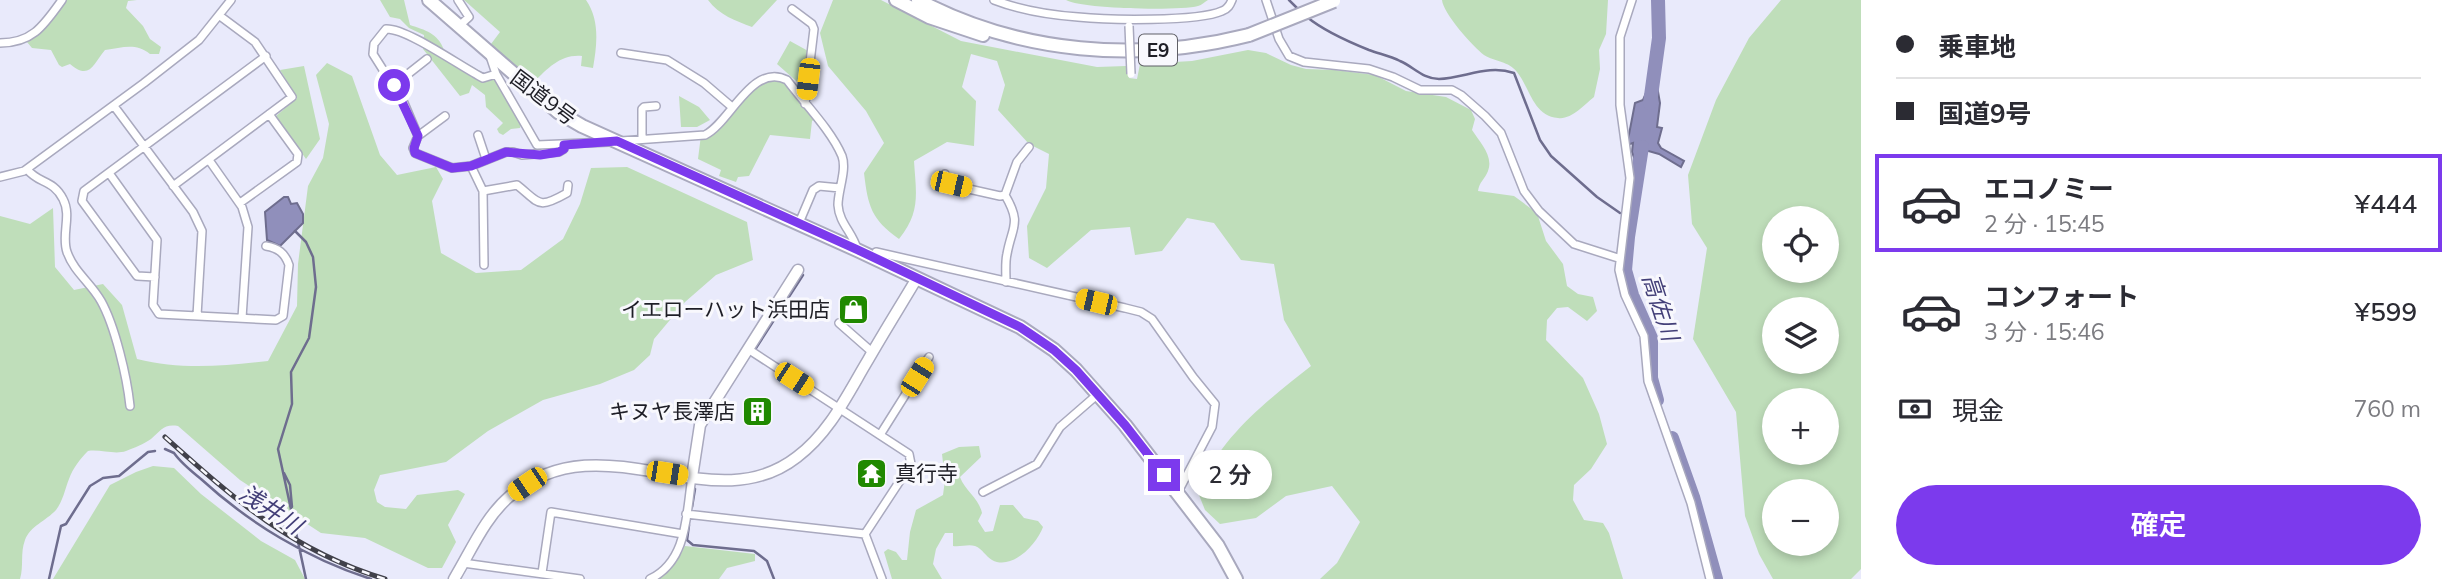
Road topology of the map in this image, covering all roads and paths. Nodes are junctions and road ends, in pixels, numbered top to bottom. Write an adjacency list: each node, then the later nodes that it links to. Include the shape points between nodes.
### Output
1 (62, 0): 19 (street, via 37,32 23,41)
2 (232, 0): 16 (street)
3 (429, 0): 18 (highway, 国道9号)
4 (458, 0): 15 (street)
5 (897, 0): 20 (highway, via 971,33 1036,47)
6 (918, 0): 12 (highway, E9)
7 (994, 0): 17 (street, via 1034,11)
8 (1232, 0): 17 (street, via 1220,12)
9 (1266, 0): 58 (street, via 1289,56 1304,62 1369,69 1420,90 1452,90 1461,95 1501,134 1524,191 1539,211 1574,244)
10 (1632, 0): 58 (street, via 1620,37 1620,105 1630,178)
11 (1335, 1): 20 (highway, E9, bridge, via 1249,35 1201,45 1152,51)
12 (929, 4): 20 (highway, E9, via 1003,34)
13 (474, 7): 15 (street)
14 (792, 9): 28 (street, via 814,29)
15 (466, 13): 18 (street, via 469,17)
16 (220, 16): 23 (street); 29 (street, via 199,40)
17 (1129, 22): 26 (street, bridge)
18 (459, 26): 21 (highway, 国道9号)
19 (0, 43)
20 (1066, 47)
21 (489, 53): 25 (street); 37 (highway, 国道9号, via 558,112)
22 (621, 53): 31 (street, via 667,60)
23 (266, 56): 32 (street, via 292,97); 39 (street)
24 (427, 59): 27 (street)
25 (496, 74): 27 (street, via 483,78 389,28 373,47 373,54); 38 (street, via 537,145)
26 (1131, 74)
27 (394, 85): 35 (street)
28 (805, 104): 31 (street, via 787,80 773,76 753,86); 50 (street, via 843,158)
29 (114, 106): 39 (street); 44 (street)
30 (656, 106): 36 (street, via 642,109)
31 (732, 107): 36 (street, via 705,135)
32 (269, 114): 42 (street); 53 (street, via 298,154 297,162)
33 (445, 116): 35 (street)
34 (478, 135): 41 (street)
35 (418, 136): 43 (street, via 415,153 447,167)
36 (642, 139): 37 (street)
37 (617, 141): 38 (street); 54 (highway, 国道9号)
38 (564, 145): 41 (street, via 559,152 513,152)
39 (145, 147): 45 (street); 49 (street)
40 (1029, 147): 52 (street, via 1017,162)
41 (486, 159): 43 (street)
42 (209, 160): 49 (street); 53 (street)
43 (471, 166): 51 (street)
44 (27, 169): 47 (street); 72 (street, via 48,182 66,207 68,256 102,302 120,353)
45 (109, 173): 62 (street, via 157,240); 62 (street, via 84,191 82,201 137,276)
46 (945, 174): 52 (street, via 951,184)
47 (0, 177)
48 (568, 185): 51 (street, via 567,192 542,203 517,185)
49 (173, 186): 65 (street, via 202,231)
50 (840, 188): 54 (street, via 819,186 813,190); 56 (street, via 839,214)
51 (483, 191): 60 (street)
52 (1005, 195): 64 (street, via 1015,229 1007,254)
53 (240, 204): 66 (street, via 248,227)
54 (799, 223): 56 (highway, 国道9号)
55 (266, 246): 66 (street, via 281,251 289,265 283,316 276,320)
56 (858, 250): 63 (highway, 国道9号)
57 (876, 252): 59 (street)
58 (1618, 258): 88 (street, via 1621,282 1644,336 1648,381 1691,503)
59 (926, 264): 63 (street); 64 (street)
60 (484, 265)
61 (798, 270): 68 (street)
62 (155, 277): 65 (street, via 153,305 159,314)
63 (917, 278): 69 (street); 71 (highway, 国道9号, via 1020,327 1054,350)
64 (1006, 282): 77 (street, via 1141,312 1156,325 1215,404 1212,427)
65 (197, 316): 66 (street)
66 (242, 318)
67 (839, 323): 69 (street)
68 (748, 349): 73 (street); 75 (street, via 700,425)
69 (872, 352): 73 (street)
70 (929, 357): 74 (street)
71 (1098, 394): 76 (street, via 1060,427 1037,464); 77 (highway, 国道9号)
72 (130, 405)
73 (840, 408): 74 (street); 75 (street, via 823,435 768,475 738,481)
74 (880, 435): 80 (street, via 909,454 911,464)
75 (692, 477): 78 (street); 81 (street, via 580,464 548,473 509,496 492,514)
76 (983, 492)
77 (1178, 492): 87 (highway, 国道9号)
78 (686, 514): 79 (street); 80 (street)
79 (683, 534): 82 (street, via 551,512); 85 (street, via 667,569)
80 (865, 534): 86 (street)
81 (462, 565): 82 (street); 83 (street)
82 (542, 573): 84 (street)
83 (454, 579)
84 (580, 579)
85 (650, 579)
86 (882, 579)
87 (1236, 579)
88 (1710, 579)

